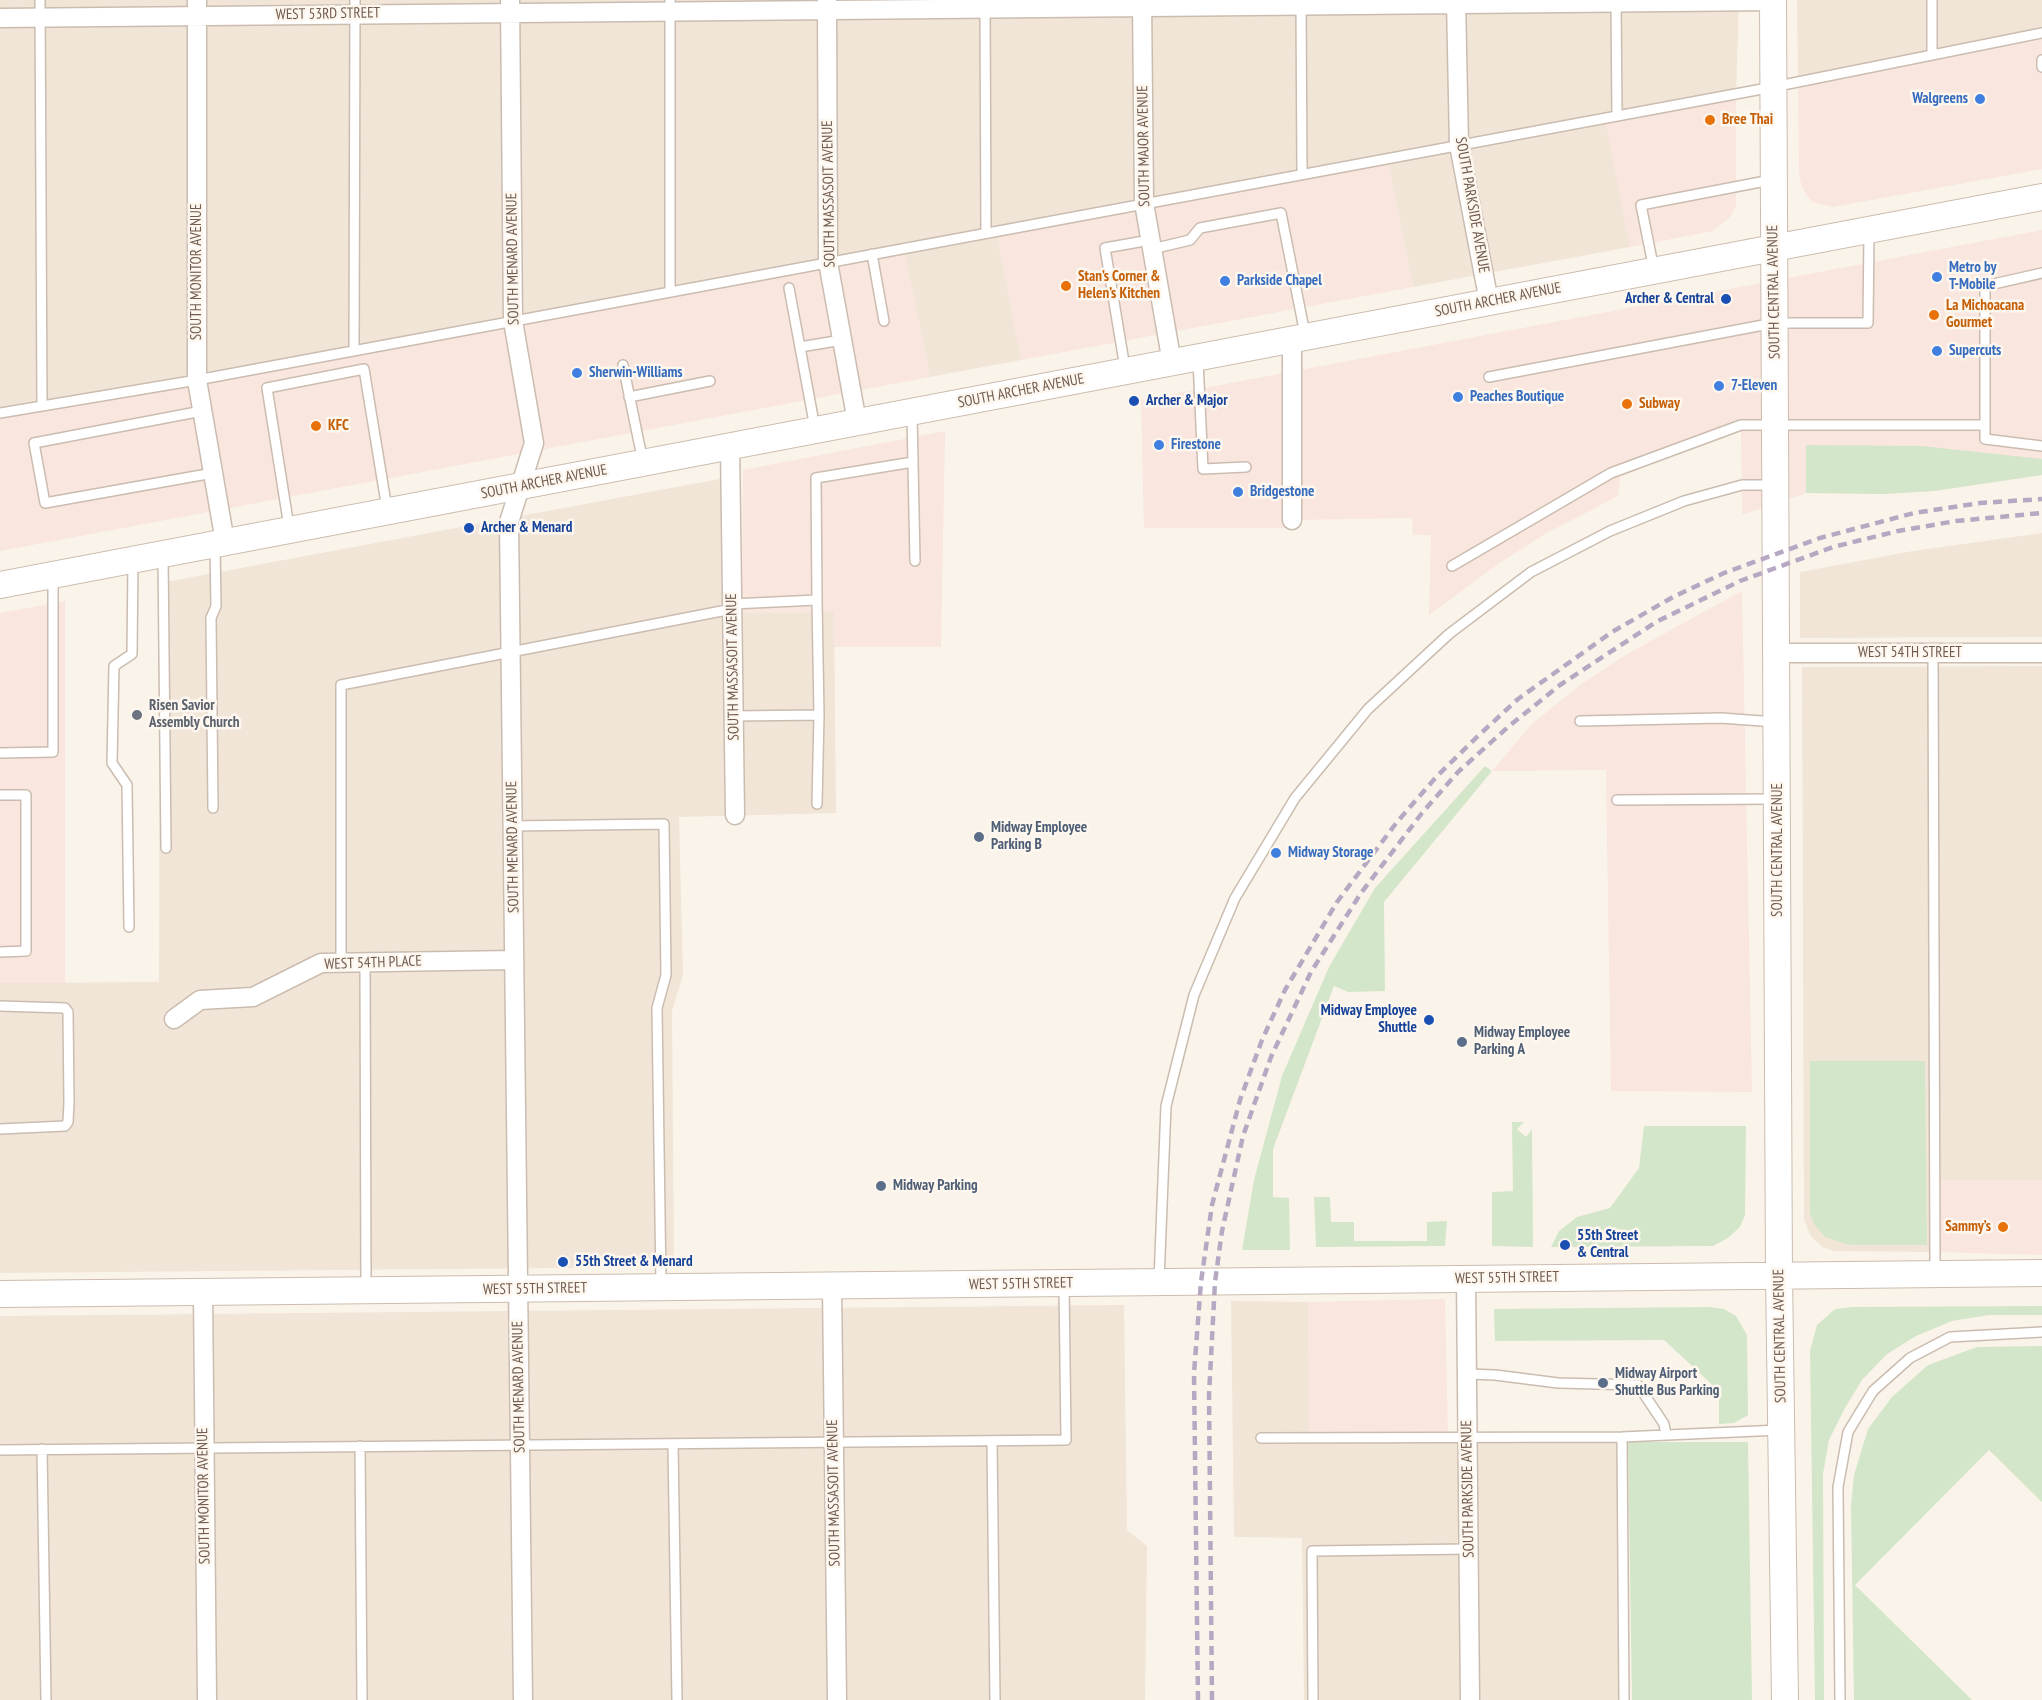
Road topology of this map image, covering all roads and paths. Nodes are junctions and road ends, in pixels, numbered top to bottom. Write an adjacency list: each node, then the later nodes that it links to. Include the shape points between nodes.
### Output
1 (1773, 0): 3 (street, WEST 53RD STREET); 20 (main road, SOUTH CENTRAL AVENUE)
2 (1932, 0): 17 (lane)
3 (1616, 1): 4 (street, WEST 53RD STREET); 21 (lane)
4 (1456, 2): 6 (street, WEST 53RD STREET); 22 (street, SOUTH PARKSIDE AVENUE)
5 (1142, 3): 6 (street, WEST 53RD STREET); 8 (street, WEST 53RD STREET); 26 (street, SOUTH MAJOR AVENUE)
6 (1301, 3): 23 (lane)
7 (985, 4): 8 (street, WEST 53RD STREET); 9 (street, WEST 53RD STREET); 28 (lane)
8 (1006, 4)
9 (827, 5): 10 (street, WEST 53RD STREET); 32 (street, SOUTH MASSASOIT AVENUE)
10 (671, 6): 12 (street, WEST 53RD STREET); 36 (lane)
11 (355, 7): 12 (street, WEST 53RD STREET); 13 (street, WEST 53RD STREET); 44 (lane)
12 (510, 7): 38 (street, SOUTH MENARD AVENUE)
13 (197, 8): 14 (street, WEST 53RD STREET); 50 (street, SOUTH MONITOR AVENUE)
14 (40, 9): 15 (street, WEST 53RD STREET); 53 (lane)
15 (0, 18)
16 (2042, 33): 17 (lane)
17 (1932, 55): 20 (lane)
18 (2042, 60): 19 (lane)
19 (2042, 67)
20 (1773, 87): 21 (lane); 24 (main road, SOUTH CENTRAL AVENUE)
21 (1617, 116): 22 (lane)
22 (1459, 145): 23 (lane); 37 (street, SOUTH PARKSIDE AVENUE)
23 (1302, 174): 26 (lane)
24 (1774, 179): 30 (main road, SOUTH CENTRAL AVENUE); 33 (lane, via 1641,205)
25 (2042, 197): 27 (main road, SOUTH ARCHER AVENUE)
26 (1144, 203): 28 (lane); 29 (street, SOUTH MAJOR AVENUE)
27 (1869, 230): 30 (main road, SOUTH ARCHER AVENUE); 40 (lane, via 1868,323)
28 (986, 233): 31 (lane)
29 (1151, 244): 41 (lane, via 1190,240 1200,228 1281,213); 46 (street, SOUTH MAJOR AVENUE); 48 (lane, via 1105,248)
30 (1774, 248): 33 (main road, SOUTH ARCHER AVENUE); 40 (main road, SOUTH CENTRAL AVENUE)
31 (872, 254): 32 (lane); 39 (lane)
32 (828, 262): 36 (lane); 42 (street, SOUTH MASSASOIT AVENUE)
33 (1654, 271): 37 (main road, SOUTH ARCHER AVENUE)
34 (2042, 273): 59 (lane, via 1985,286)
35 (789, 288): 43 (lane)
36 (670, 292): 38 (lane)
37 (1489, 302): 41 (main road, SOUTH ARCHER AVENUE)
38 (513, 321): 44 (lane); 68 (street, SOUTH MENARD AVENUE, via 534,443)
39 (884, 321)
40 (1774, 323): 49 (lane); 58 (main road, SOUTH CENTRAL AVENUE)
41 (1298, 338): 45 (main road, SOUTH ARCHER AVENUE); 70 (street)
42 (842, 340): 43 (lane); 57 (street, SOUTH MASSASOIT AVENUE)
43 (800, 347): 60 (lane)
44 (354, 350): 50 (lane)
45 (1198, 357): 46 (main road, SOUTH ARCHER AVENUE); 65 (lane, via 1203,470)
46 (1172, 363): 48 (main road, SOUTH ARCHER AVENUE)
47 (623, 365): 52 (lane)
48 (1125, 371): 55 (main road, SOUTH ARCHER AVENUE)
49 (1489, 377)
50 (197, 380): 53 (lane); 54 (street, SOUTH MONITOR AVENUE)
51 (710, 381): 52 (lane)
52 (630, 397): 64 (lane)
53 (42, 405): 56 (lane)
54 (202, 411): 66 (street, SOUTH MONITOR AVENUE); 66 (lane, via 34,443 45,503)
55 (912, 412): 57 (main road, SOUTH ARCHER AVENUE); 63 (lane)
56 (0, 413)
57 (857, 422): 60 (main road, SOUTH ARCHER AVENUE)
58 (1777, 424): 59 (lane); 67 (main road, SOUTH CENTRAL AVENUE); 76 (lane, via 1741,425 1611,473)
59 (1985, 425): 62 (lane, via 1985,439)
60 (815, 430): 61 (main road, SOUTH ARCHER AVENUE)
61 (730, 446): 64 (main road, SOUTH ARCHER AVENUE); 80 (street, SOUTH MASSASOIT AVENUE)
62 (2042, 446)
63 (913, 462): 75 (lane); 79 (lane, via 816,478)
64 (643, 463): 68 (main road, SOUTH ARCHER AVENUE)
65 (1246, 467)
66 (213, 472): 72 (street, SOUTH MONITOR AVENUE)
67 (1776, 485): 82 (main road, SOUTH CENTRAL AVENUE); 110 (lane, via 1742,485 1684,501 1610,531 1531,572 1449,634 1368,709 1295,798 1235,898 1194,995 1166,1106)
68 (521, 486): 69 (main road, SOUTH ARCHER AVENUE); 81 (street, SOUTH MENARD AVENUE, via 509,522)
69 (388, 512): 71 (main road, SOUTH ARCHER AVENUE); 71 (lane, via 364,369 267,387)
70 (1292, 520)
71 (290, 530): 72 (main road, SOUTH ARCHER AVENUE)
72 (220, 543): 73 (main road, SOUTH ARCHER AVENUE); 94 (lane, via 216,606 211,618)
73 (163, 554): 74 (main road, SOUTH ARCHER AVENUE); 97 (lane)
74 (134, 560): 77 (main road, SOUTH ARCHER AVENUE); 98 (lane, via 132,654 114,666 112,763 127,785)
75 (915, 561)
76 (1452, 566)
77 (53, 575): 78 (main road, SOUTH ARCHER AVENUE); 89 (lane, via 53,753)
78 (0, 585)
79 (817, 600): 80 (lane); 86 (lane)
80 (732, 607): 81 (lane); 85 (street, SOUTH MASSASOIT AVENUE)
81 (510, 652): 96 (street, SOUTH MENARD AVENUE); 102 (lane, via 341,685)
82 (1777, 653): 83 (street, WEST 54TH STREET); 88 (main road, SOUTH CENTRAL AVENUE)
83 (1933, 653): 84 (street, WEST 54TH STREET); 107 (lane)
84 (2042, 653)
85 (734, 716): 86 (lane); 95 (street, SOUTH MASSASOIT AVENUE)
86 (819, 716): 93 (lane)
87 (1580, 722): 88 (lane, via 1721,718)
88 (1778, 722): 91 (main road, SOUTH CENTRAL AVENUE)
89 (0, 753)
90 (0, 795): 99 (lane, via 26,795 26,951)
91 (1778, 799): 92 (lane); 108 (main road, SOUTH CENTRAL AVENUE)
92 (1617, 801)
93 (818, 804)
94 (213, 808)
95 (735, 815)
96 (512, 826): 100 (street, SOUTH MENARD AVENUE); 113 (lane, via 664,824 666,975 657,1008)
97 (166, 848)
98 (129, 927)
99 (0, 952)
100 (514, 960): 101 (street, WEST 54TH PLACE); 114 (street, SOUTH MENARD AVENUE)
101 (365, 962): 102 (street, WEST 54TH PLACE); 115 (lane)
102 (341, 963): 104 (street, WEST 54TH PLACE, via 321,963 254,997 200,1000)
103 (0, 1006): 105 (lane, via 66,1008 69,1104 66,1125)
104 (174, 1019)
105 (0, 1129)
106 (2042, 1273): 107 (main road, WEST 55TH STREET)
107 (1935, 1274): 108 (main road, WEST 55TH STREET)
108 (1779, 1275): 109 (main road, WEST 55TH STREET); 120 (main road, SOUTH CENTRAL AVENUE)
109 (1466, 1279): 110 (main road, WEST 55TH STREET); 119 (street, SOUTH PARKSIDE AVENUE)
110 (1159, 1282): 111 (main road, WEST 55TH STREET)
111 (1064, 1283): 112 (main road, WEST 55TH STREET); 125 (lane, via 1066,1440)
112 (832, 1286): 113 (main road, WEST 55TH STREET); 126 (street, SOUTH MASSASOIT AVENUE)
113 (661, 1287): 114 (main road, WEST 55TH STREET)
114 (518, 1289): 115 (main road, WEST 55TH STREET); 128 (street, SOUTH MENARD AVENUE)
115 (366, 1290): 116 (main road, WEST 55TH STREET)
116 (203, 1292): 117 (main road, WEST 55TH STREET); 130 (street, SOUTH MONITOR AVENUE)
117 (0, 1294)
118 (2042, 1332): 145 (lane, via 1950,1337 1910,1358 1873,1391 1848,1432 1838,1487)
119 (1467, 1374): 121 (lane, via 1558,1383 1638,1385 1664,1424); 122 (street, SOUTH PARKSIDE AVENUE)
120 (1781, 1430): 121 (lane); 144 (main road, SOUTH CENTRAL AVENUE)
121 (1666, 1436): 123 (lane)
122 (1467, 1437): 123 (lane); 124 (lane); 133 (street, SOUTH PARKSIDE AVENUE)
123 (1622, 1437): 143 (lane)
124 (1260, 1438)
125 (992, 1441): 126 (lane); 140 (lane)
126 (834, 1443): 127 (lane); 139 (street, SOUTH MASSASOIT AVENUE)
127 (674, 1444): 128 (lane); 138 (lane)
128 (519, 1445): 129 (lane); 137 (street, SOUTH MENARD AVENUE)
129 (360, 1446): 130 (lane); 136 (lane)
130 (203, 1447): 131 (lane); 135 (street, SOUTH MONITOR AVENUE)
131 (42, 1449): 132 (lane); 134 (lane)
132 (0, 1450)
133 (1469, 1549): 141 (lane, via 1312,1551); 142 (street, SOUTH PARKSIDE AVENUE)
134 (46, 1700)
135 (207, 1700)
136 (362, 1700)
137 (522, 1700)
138 (677, 1700)
139 (837, 1700)
140 (995, 1700)
141 (1313, 1700)
142 (1470, 1700)
143 (1624, 1700)
144 (1785, 1700)
145 (1840, 1700)

